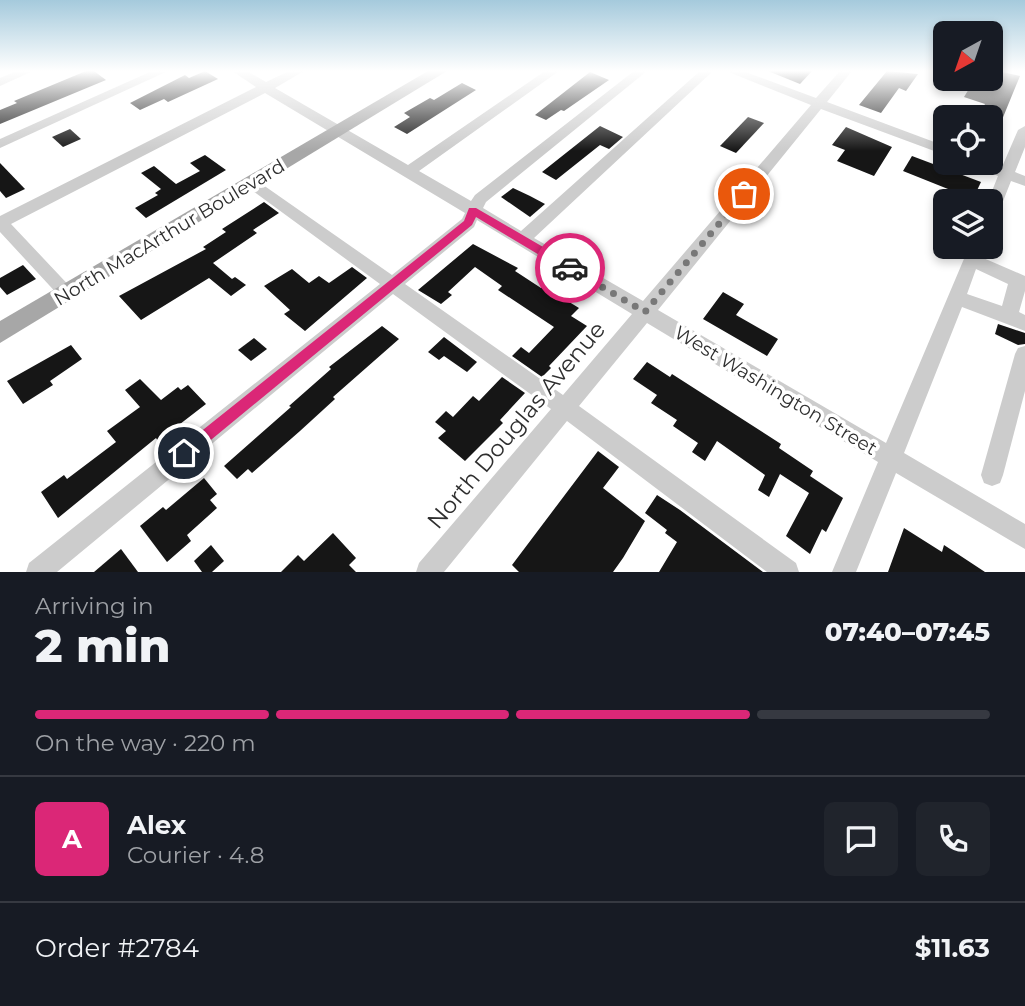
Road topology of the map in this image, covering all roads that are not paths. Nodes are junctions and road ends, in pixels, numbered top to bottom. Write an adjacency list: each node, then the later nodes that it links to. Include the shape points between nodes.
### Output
1 (103, 98): 13 (street)
2 (247, 98): 22 (street)
3 (282, 98): 11 (street, West Washington Street)
4 (394, 98): 11 (main road, North MacArthur Boulevard)
5 (515, 98): 15 (street)
6 (607, 98): 21 (street, via 482,197)
7 (678, 98): 23 (street)
8 (805, 98): 10 (street)
9 (823, 98): 10 (street, North Douglas Avenue)
10 (819, 103): 14 (street); 30 (street, North Douglas Avenue)
11 (338, 131): 15 (street, West Washington Street); 19 (main road, North MacArthur Boulevard)
12 (1025, 131): 17 (street)
13 (0, 144)
14 (933, 146)
15 (408, 172): 21 (street, West Washington Street)
16 (1003, 173): 17 (street)
17 (1007, 174): 18 (street); 20 (street)
18 (1025, 181)
19 (251, 183): 27 (street); 28 (main road, North MacArthur Boulevard)
20 (1001, 189)
21 (473, 211): 23 (street, West Washington Street); 27 (street, via 468,223)
22 (0, 223): 28 (street)
23 (522, 239): 30 (street, West Washington Street)
24 (972, 259): 29 (street)
25 (983, 259): 26 (street)
26 (1022, 282): 31 (street)
27 (391, 286): 34 (street); 38 (street)
28 (67, 293): 32 (main road, North MacArthur Boulevard)
29 (956, 297): 31 (street); 35 (street)
30 (645, 312): 34 (street, North Douglas Avenue); 35 (street, West Washington Street)
31 (1017, 319)
32 (0, 333)
33 (1025, 354): 36 (street)
34 (564, 409): 39 (street, North Douglas Avenue); 40 (street)
35 (891, 458): 37 (street, West Washington Street); 41 (street)
36 (992, 475)
37 (1025, 537)
38 (38, 572)
39 (428, 572)
40 (787, 572)
41 (844, 572)

